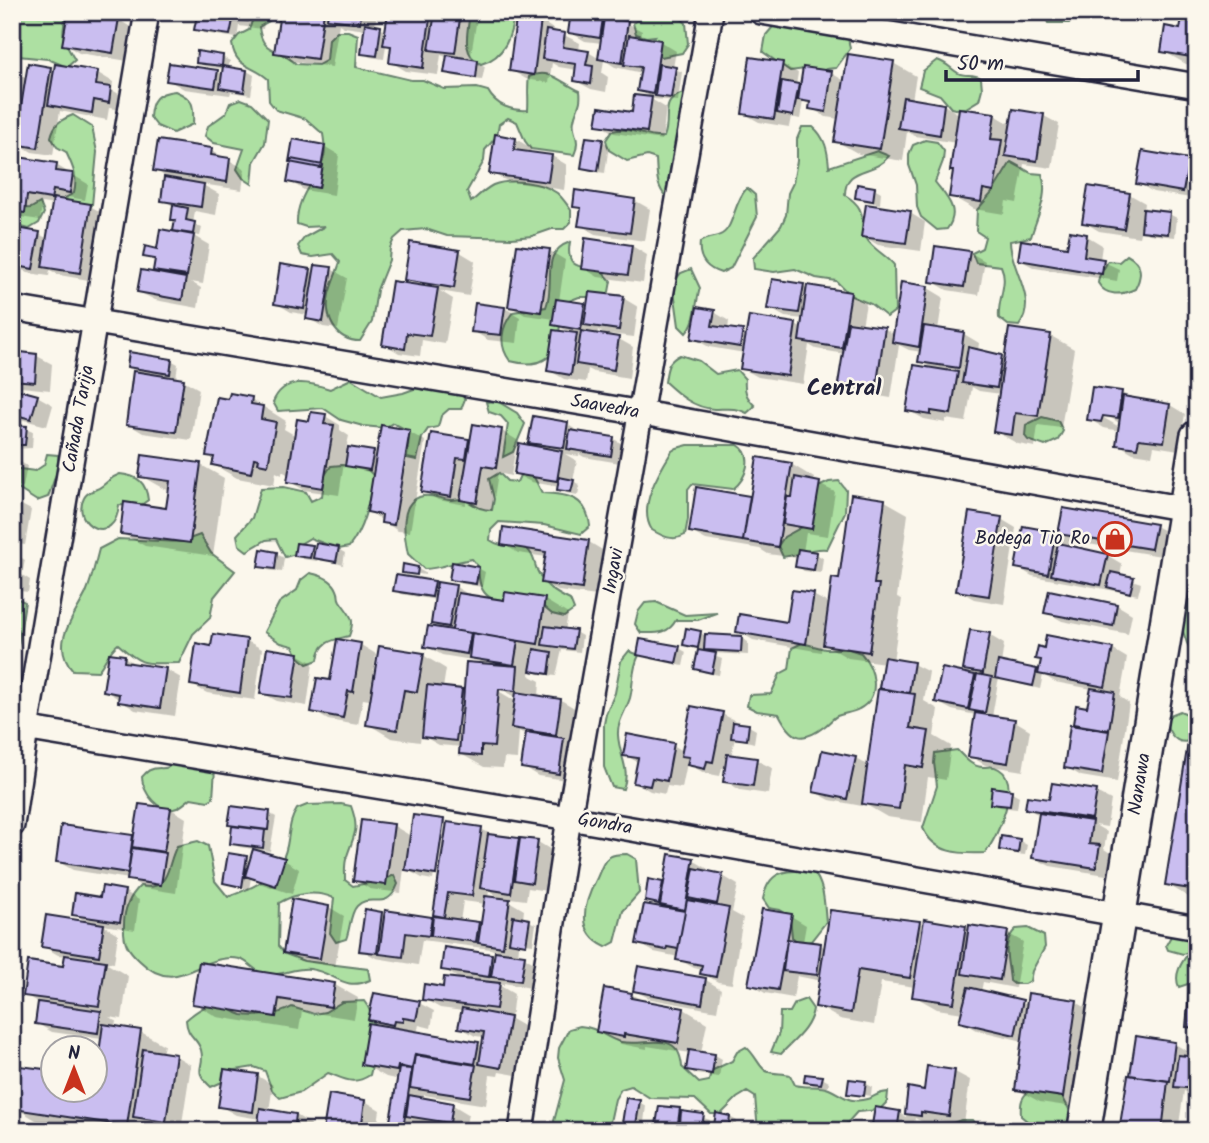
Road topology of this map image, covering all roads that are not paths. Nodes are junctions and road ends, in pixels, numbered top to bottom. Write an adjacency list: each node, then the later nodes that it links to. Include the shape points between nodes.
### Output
1 (147, 12): 6 (street, Cañada Tarija)
2 (711, 12): 7 (street, Ingavi)
3 (761, 12): 4 (street)
4 (1197, 86)
5 (12, 308): 6 (street, Saavedra)
6 (95, 322): 7 (street, Saavedra); 10 (street, Cañada Tarija)
7 (642, 414): 9 (street, Saavedra); 11 (street, Ingavi)
8 (1197, 437): 9 (street, Nanawa)
9 (1191, 510): 13 (street, Nanawa)
10 (19, 728): 11 (street, Gondra); 12 (street, Cañada Tarija)
11 (569, 818): 13 (street, Gondra); 15 (street, Ingavi)
12 (12, 825)
13 (1119, 916): 14 (street, Gondra); 16 (street, Nanawa)
14 (1197, 928)
15 (521, 1131)
16 (1084, 1131)

